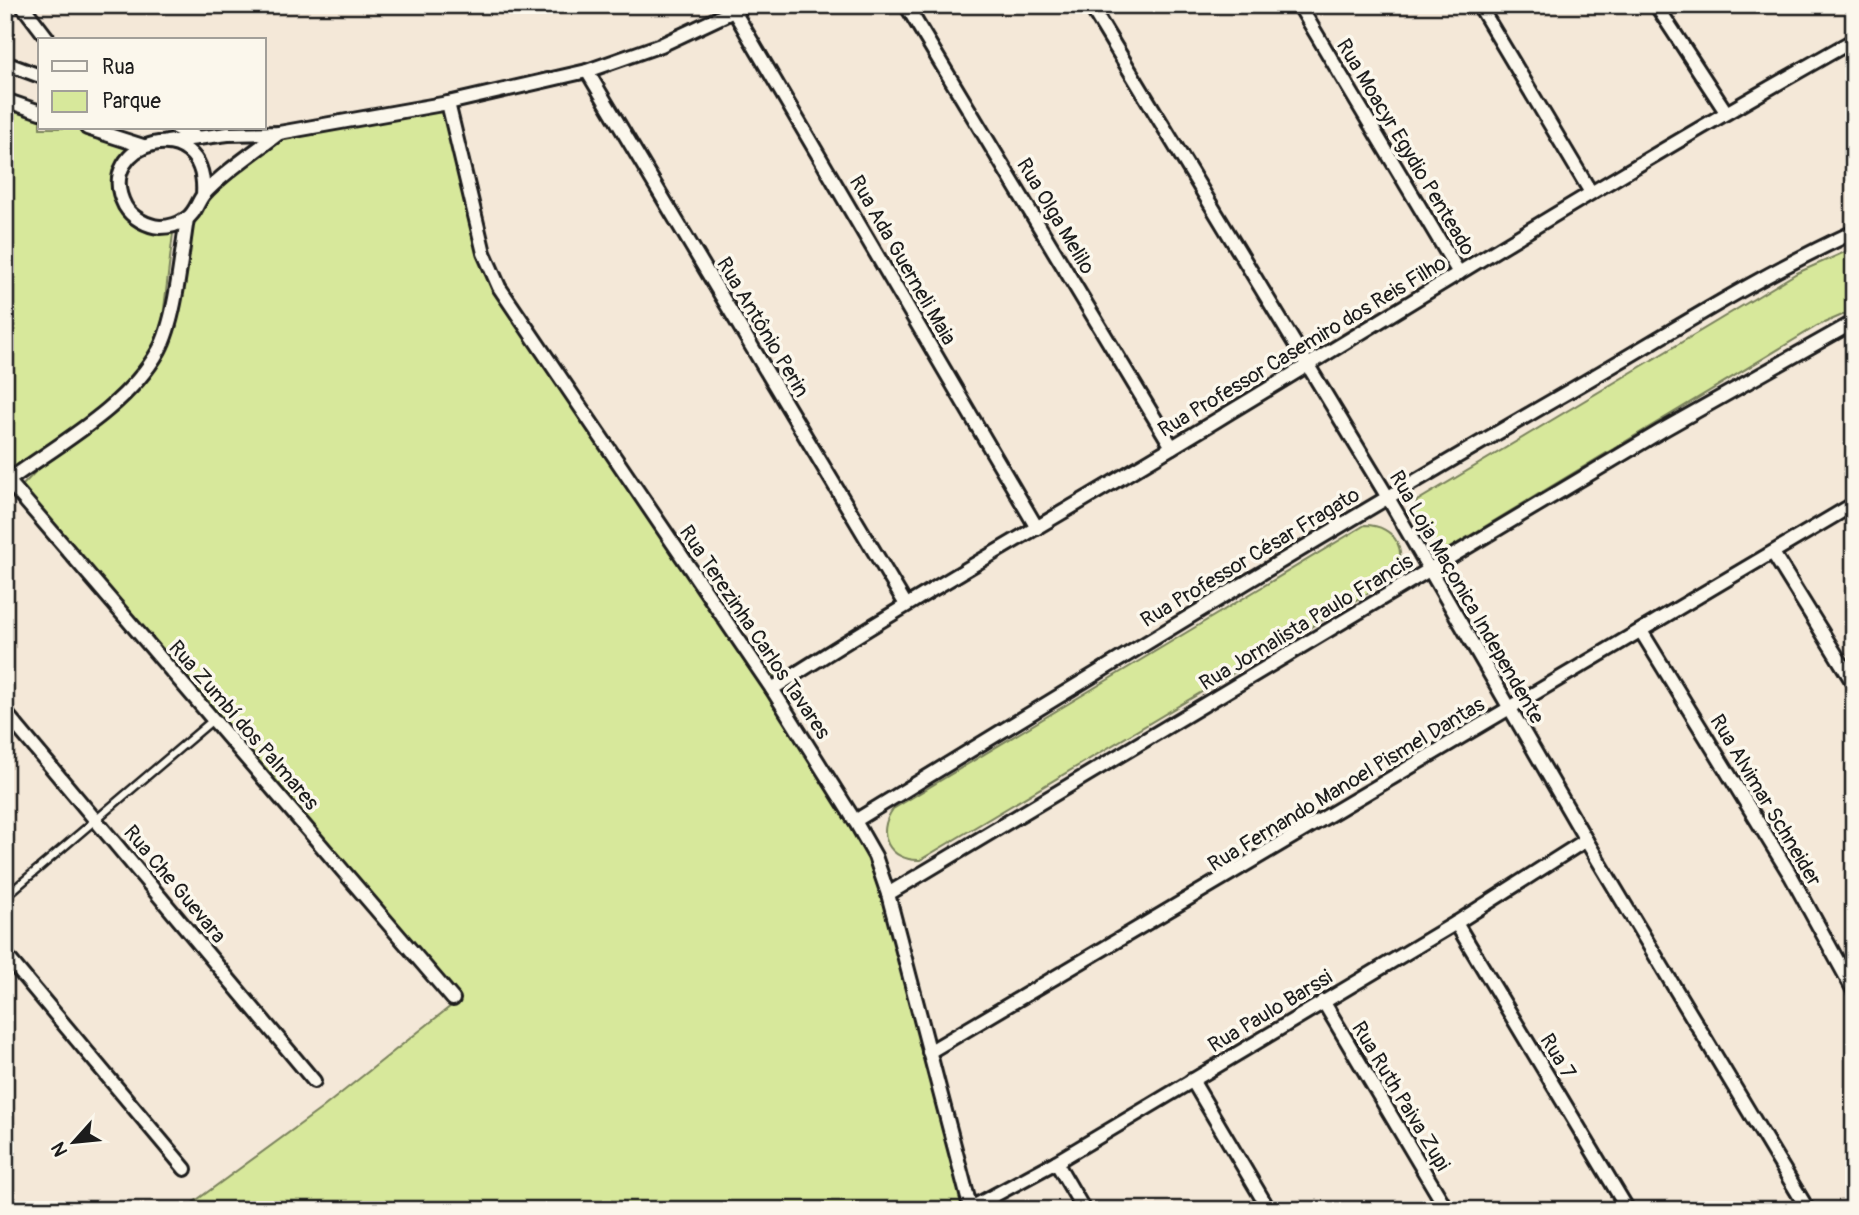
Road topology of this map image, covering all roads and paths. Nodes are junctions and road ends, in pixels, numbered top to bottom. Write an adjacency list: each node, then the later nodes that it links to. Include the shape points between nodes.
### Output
1 (22, 5): 9 (street)
2 (747, 5): 8 (street)
3 (906, 5): 32 (street, Rua Olga Melilo)
4 (1090, 5): 31 (street, Rua Loja Maçonica Independente)
5 (1299, 5): 29 (street, Rua Moacyr Egydio Penteado)
6 (1479, 5): 25 (street)
7 (1656, 5): 17 (street)
8 (734, 13): 12 (street); 36 (street, Rua Ada Guerneli Maia)
9 (47, 38)
10 (1854, 40): 17 (street, Rua Professor Casemiro dos Reis Filho)
11 (5, 62): 13 (street)
12 (587, 71): 15 (street); 39 (street, Rua Antônio Perin)
13 (38, 75)
14 (5, 100): 16 (street)
15 (449, 103): 20 (street); 42 (street, Rua Terezinha Carlos Tavares, via 484,253 499,287)
16 (38, 111)
17 (1726, 112): 25 (street, Rua Professor Casemiro dos Reis Filho)
18 (100, 130): 21 (street)
19 (181, 130): 22 (street)
20 (279, 133): 22 (street); 26 (street)
21 (125, 134): 24 (street)
22 (199, 138): 23 (street)
23 (167, 142): 24 (street); 26 (street, via 192,154 200,166)
24 (143, 146): 27 (street, via 132,154 120,179 125,206 146,224 174,225)
25 (1590, 191): 29 (street, Rua Professor Casemiro dos Reis Filho)
26 (203, 195): 27 (street)
27 (187, 219): 33 (street, via 174,300 160,349 128,392)
28 (1854, 232): 34 (street, Rua Professor César Fragato, via 1730,294)
29 (1460, 273): 31 (street, Rua Professor Casemiro dos Reis Filho)
30 (1854, 322): 38 (street, Rua Jornalista Paulo Francis)
31 (1306, 366): 32 (street, Rua Professor Casemiro dos Reis Filho); 34 (street, Rua Loja Maçonica Independente)
32 (1172, 447): 36 (street, Rua Professor Casemiro dos Reis Filho)
33 (6, 480): 45 (street, Rua Zumbí dos Palmares)
34 (1387, 496): 38 (street, Rua Loja Maçonica Independente); 47 (street, Rua Professor César Fragato)
35 (1854, 504): 37 (street, Rua Fernando Manoel Pismel Dantas)
36 (1037, 528): 39 (street, Rua Professor Casemiro dos Reis Filho)
37 (1773, 553): 40 (street, Rua Fernando Manoel Pismel Dantas); 41 (street)
38 (1429, 570): 43 (street, Rua Loja Maçonica Independente); 49 (street, Rua Jornalista Paulo Francis)
39 (905, 603): 42 (street, Rua Professor Casemiro dos Reis Filho)
40 (1641, 631): 43 (street, Rua Fernando Manoel Pismel Dantas); 53 (street, Rua Alvimar Schneider, via 1791,876)
41 (1854, 684)
42 (772, 689): 47 (street, Rua Terezinha Carlos Tavares)
43 (1511, 708): 48 (street, Rua Loja Maçonica Independente); 56 (street, Rua Fernando Manoel Pismel Dantas)
44 (5, 712): 46 (street, Rua Che Guevara)
45 (214, 719): 46 (lane); 54 (street, Rua Zumbí dos Palmares)
46 (97, 820): 50 (lane); 58 (street, Rua Che Guevara)
47 (855, 821): 49 (street, Rua Terezinha Carlos Tavares, via 875,856)
48 (1586, 840): 51 (street, Rua Paulo Barssi); 66 (street, Rua Loja Maçonica Independente)
49 (888, 894): 56 (street, Rua Terezinha Carlos Tavares)
50 (5, 897)
51 (1456, 923): 55 (street, Rua Paulo Barssi); 65 (street, Rua 7)
52 (5, 954): 60 (street)
53 (1854, 991)
54 (453, 999)
55 (1323, 1001): 57 (street, Rua Paulo Barssi); 64 (street, Rua Ruth Paiva Zupi)
56 (929, 1052): 61 (street, Rua Terezinha Carlos Tavares)
57 (1192, 1080): 59 (street, Rua Paulo Barssi); 63 (street)
58 (314, 1081)
59 (1056, 1162): 61 (street, Rua Paulo Barssi); 62 (street)
60 (186, 1169)
61 (971, 1209)
62 (1084, 1210)
63 (1269, 1210)
64 (1447, 1210)
65 (1628, 1210)
66 (1808, 1210)

